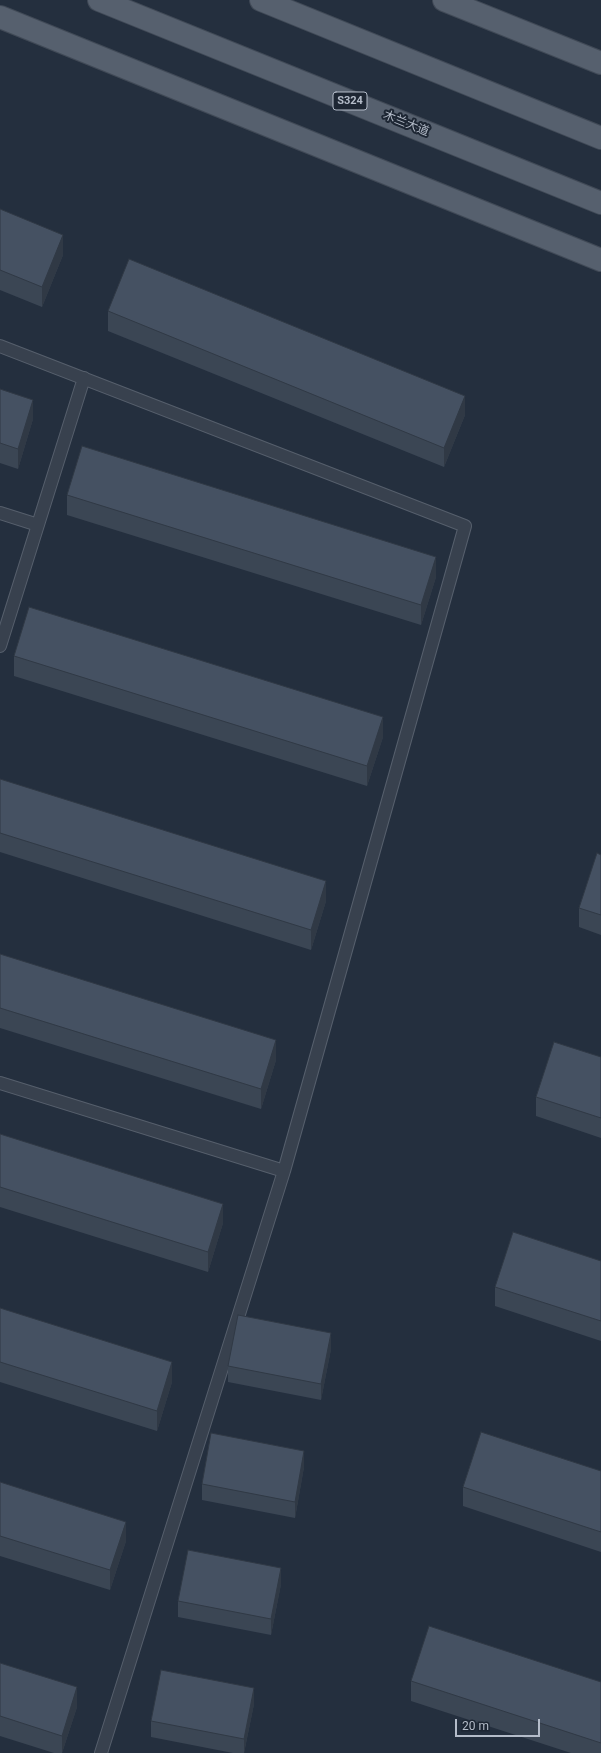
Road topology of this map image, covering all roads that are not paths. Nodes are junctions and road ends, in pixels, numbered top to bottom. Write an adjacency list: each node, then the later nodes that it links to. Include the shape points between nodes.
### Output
1 (99, 0): 7 (main road, 木兰大道 / S324)
2 (261, 0): 6 (main road)
3 (444, 0): 5 (main road)
4 (0, 17): 8 (main road)
5 (601, 63)
6 (601, 138)
7 (601, 202)
8 (601, 260)
9 (0, 346): 10 (lane)
10 (84, 378): 12 (lane); 15 (lane, via 465,526)
11 (0, 513): 12 (lane)
12 (38, 525): 13 (lane)
13 (0, 646)
14 (0, 1083): 15 (lane)
15 (284, 1171): 16 (lane)
16 (101, 1753)

